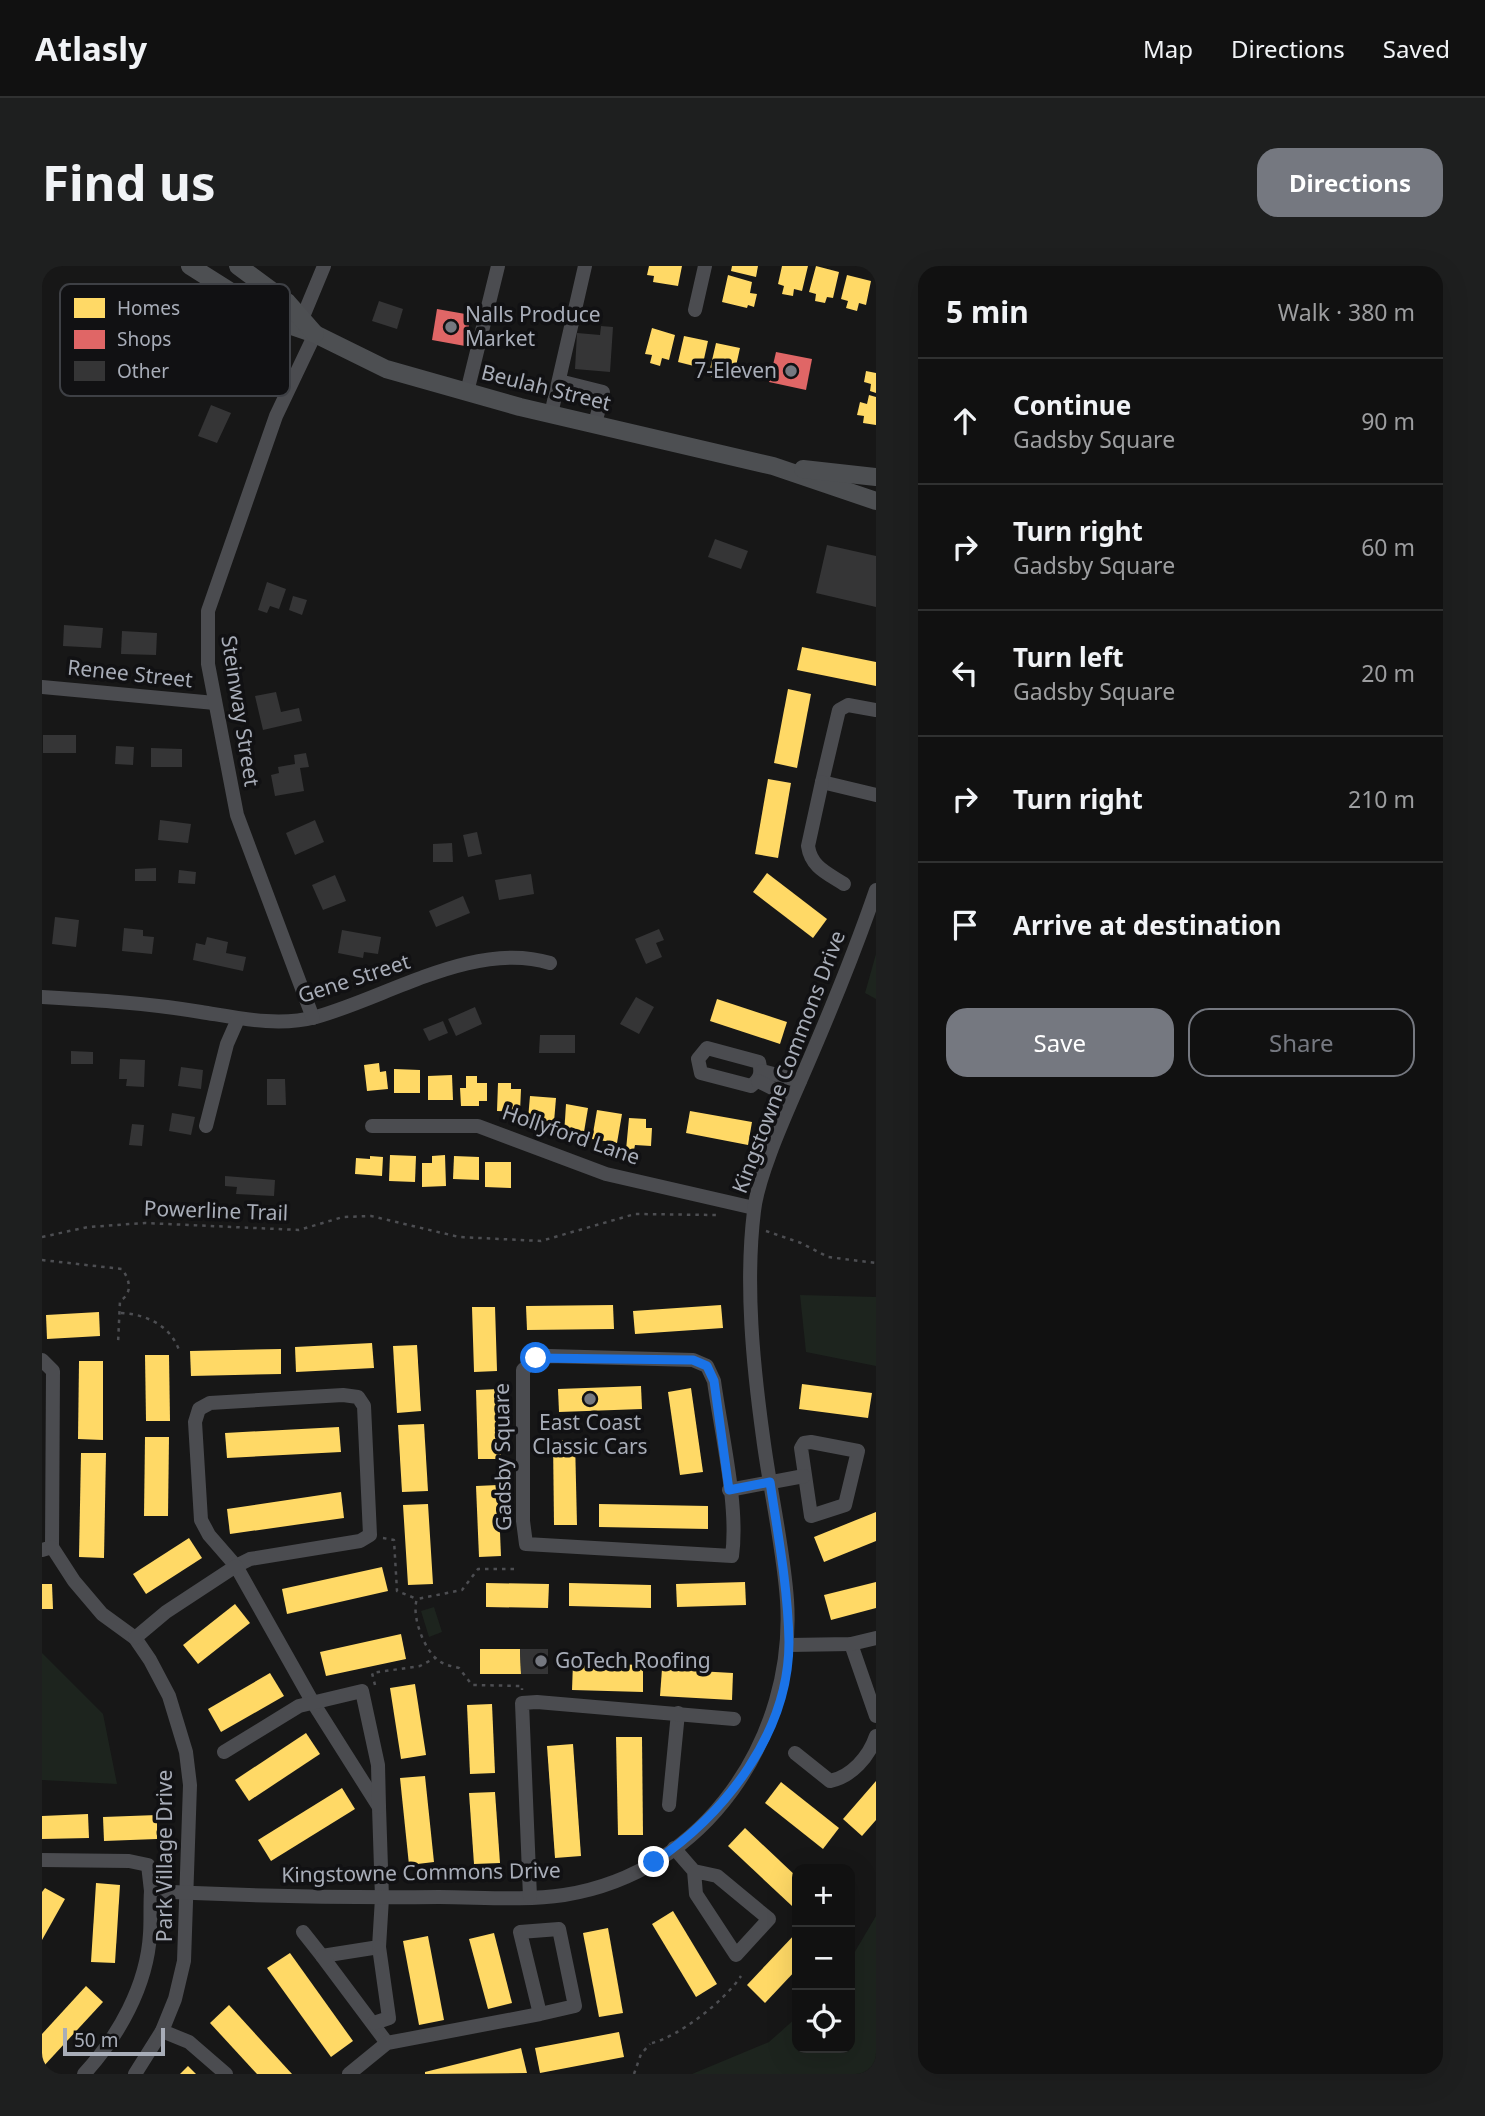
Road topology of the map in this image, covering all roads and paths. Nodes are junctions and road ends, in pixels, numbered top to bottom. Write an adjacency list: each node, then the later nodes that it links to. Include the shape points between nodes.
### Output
1 (190, 266): 7 (main road, Beulah Street)
2 (238, 266): 8 (main road, Beulah Street)
3 (324, 266): 11 (street)
4 (498, 266): 16 (street)
5 (585, 266): 14 (street)
6 (705, 266): 10 (street)
7 (218, 284)
8 (262, 284)
9 (290, 305): 11 (main road, Beulah Street)
10 (695, 310)
11 (302, 319): 13 (main road, Beulah Street)
12 (290, 325): 13 (main road, Beulah Street)
13 (315, 334): 15 (street, Steinway Street); 16 (main road, Beulah Street, via 386,369)
14 (559, 382): 18 (street); 19 (street, via 603,392)
15 (290, 387)
16 (467, 392): 18 (main road, Beulah Street)
17 (286, 396): 24 (street, Steinway Street, via 208,611 206,639)
18 (551, 414): 19 (main road, Beulah Street)
19 (595, 424): 20 (main road, Beulah Street)
20 (773, 466): 21 (main road, Beulah Street); 22 (main road, Beulah Street)
21 (876, 477)
22 (876, 501)
23 (42, 687): 24 (street, Renee Street)
24 (215, 703): 32 (street, Steinway Street, via 244,839)
25 (876, 710): 26 (street, via 848,705 838,710)
26 (822, 782): 27 (street); 28 (street, via 809,857)
27 (876, 795)
28 (844, 884)
29 (876, 891): 34 (street, Kingstowne Commons Drive)
30 (550, 963): 32 (street, Gene Street, via 507,956 481,961)
31 (42, 997): 33 (street, Gene Street)
32 (313, 1017): 33 (street, Gene Street, via 274,1022)
33 (238, 1019): 36 (street)
34 (800, 1081): 35 (street, Kingstowne Commons Drive); 35 (street, via 760,1076)
35 (792, 1098): 38 (street, Kingstowne Commons Drive)
36 (206, 1126)
37 (372, 1126): 38 (street, Hollyford Lane, via 478,1126 606,1174)
38 (754, 1208): 40 (street, Kingstowne Commons Drive)
39 (727, 1215): 41 (path, Powerline Trail, via 635,1214 541,1241 458,1237 371,1216 342,1217 299,1230 145,1223 88,1227)
40 (753, 1225): 43 (path, via 828,1257); 49 (street, Kingstowne Commons Drive, via 754,1332)
41 (42, 1237)
42 (42, 1260): 44 (path, via 122,1269 130,1286 120,1301)
43 (876, 1263)
44 (120, 1313): 45 (path); 46 (path, via 144,1315 160,1326)
45 (118, 1344)
46 (178, 1350)
47 (42, 1360): 52 (street, via 53,1371 55,1385)
48 (804, 1476): 48 (street, via 811,1516 838,1509 849,1498 858,1451 804,1443); 49 (street)
49 (770, 1482): 50 (street); 59 (street, Kingstowne Commons Drive)
50 (729, 1490): 50 (street, Gadsby Square, via 714,1381 707,1366 693,1360 549,1356 536,1358 523,1370 526,1544 732,1556)
51 (370, 1535): 53 (street, via 360,1541 250,1559); 53 (street, via 364,1406 358,1397 210,1403 199,1409 195,1422 198,1503 209,1535); 55 (path, via 394,1540 397,1591)
52 (47, 1549): 57 (street, Park Village Drive, via 102,1614)
53 (236, 1566): 57 (street, via 166,1612); 62 (street)
54 (514, 1569): 55 (path, via 478,1569 462,1590)
55 (417, 1599): 60 (path, via 416,1620)
56 (876, 1638): 58 (street)
57 (135, 1639): 76 (street, Park Village Drive, via 169,1696 186,1752 190,1785)
58 (851, 1644): 59 (street); 65 (street)
59 (789, 1645): 72 (street, Kingstowne Commons Drive, via 776,1708 751,1765 725,1801)
60 (435, 1658): 61 (path, via 420,1666 372,1673 376,1690); 63 (path, via 459,1668 472,1685 522,1686)
61 (362, 1691): 62 (street); 71 (street, via 378,1765)
62 (312, 1701): 68 (street); 71 (street)
63 (522, 1703): 64 (street); 77 (street)
64 (678, 1713): 66 (street); 70 (street)
65 (876, 1716)
66 (734, 1719)
67 (876, 1736): 69 (street, via 868,1754 842,1779 830,1781)
68 (223, 1752)
69 (795, 1753)
70 (669, 1805)
71 (379, 1807): 78 (street)
72 (674, 1848): 74 (street); 77 (street, Kingstowne Commons Drive, via 610,1882 565,1895)
73 (42, 1860): 75 (street, via 148,1865)
74 (694, 1871): 74 (street, via 696,1894 736,1955 769,1919 717,1876)
75 (150, 1891): 76 (street, Kingstowne Commons Drive); 87 (street, via 150,1936 137,1990 109,2047)
76 (188, 1893): 78 (street, Kingstowne Commons Drive); 85 (street, Park Village Drive, via 184,1961)
77 (530, 1897): 78 (street, Kingstowne Commons Drive)
78 (382, 1898): 80 (street)
79 (303, 1932): 81 (street)
80 (379, 1947): 81 (street); 84 (street, via 389,2018)
81 (322, 1956): 84 (street)
82 (741, 1976): 91 (path, via 702,2016 651,2044 641,2054)
83 (540, 2014): 83 (street, via 520,1932 559,1928 575,2006); 86 (street)
84 (374, 2022): 86 (street)
85 (162, 2031): 88 (street, Park Village Drive); 89 (street, via 189,2042)
86 (387, 2043): 90 (street)
87 (84, 2074)
88 (135, 2074)
89 (226, 2074)
90 (349, 2074)
91 (634, 2074)

